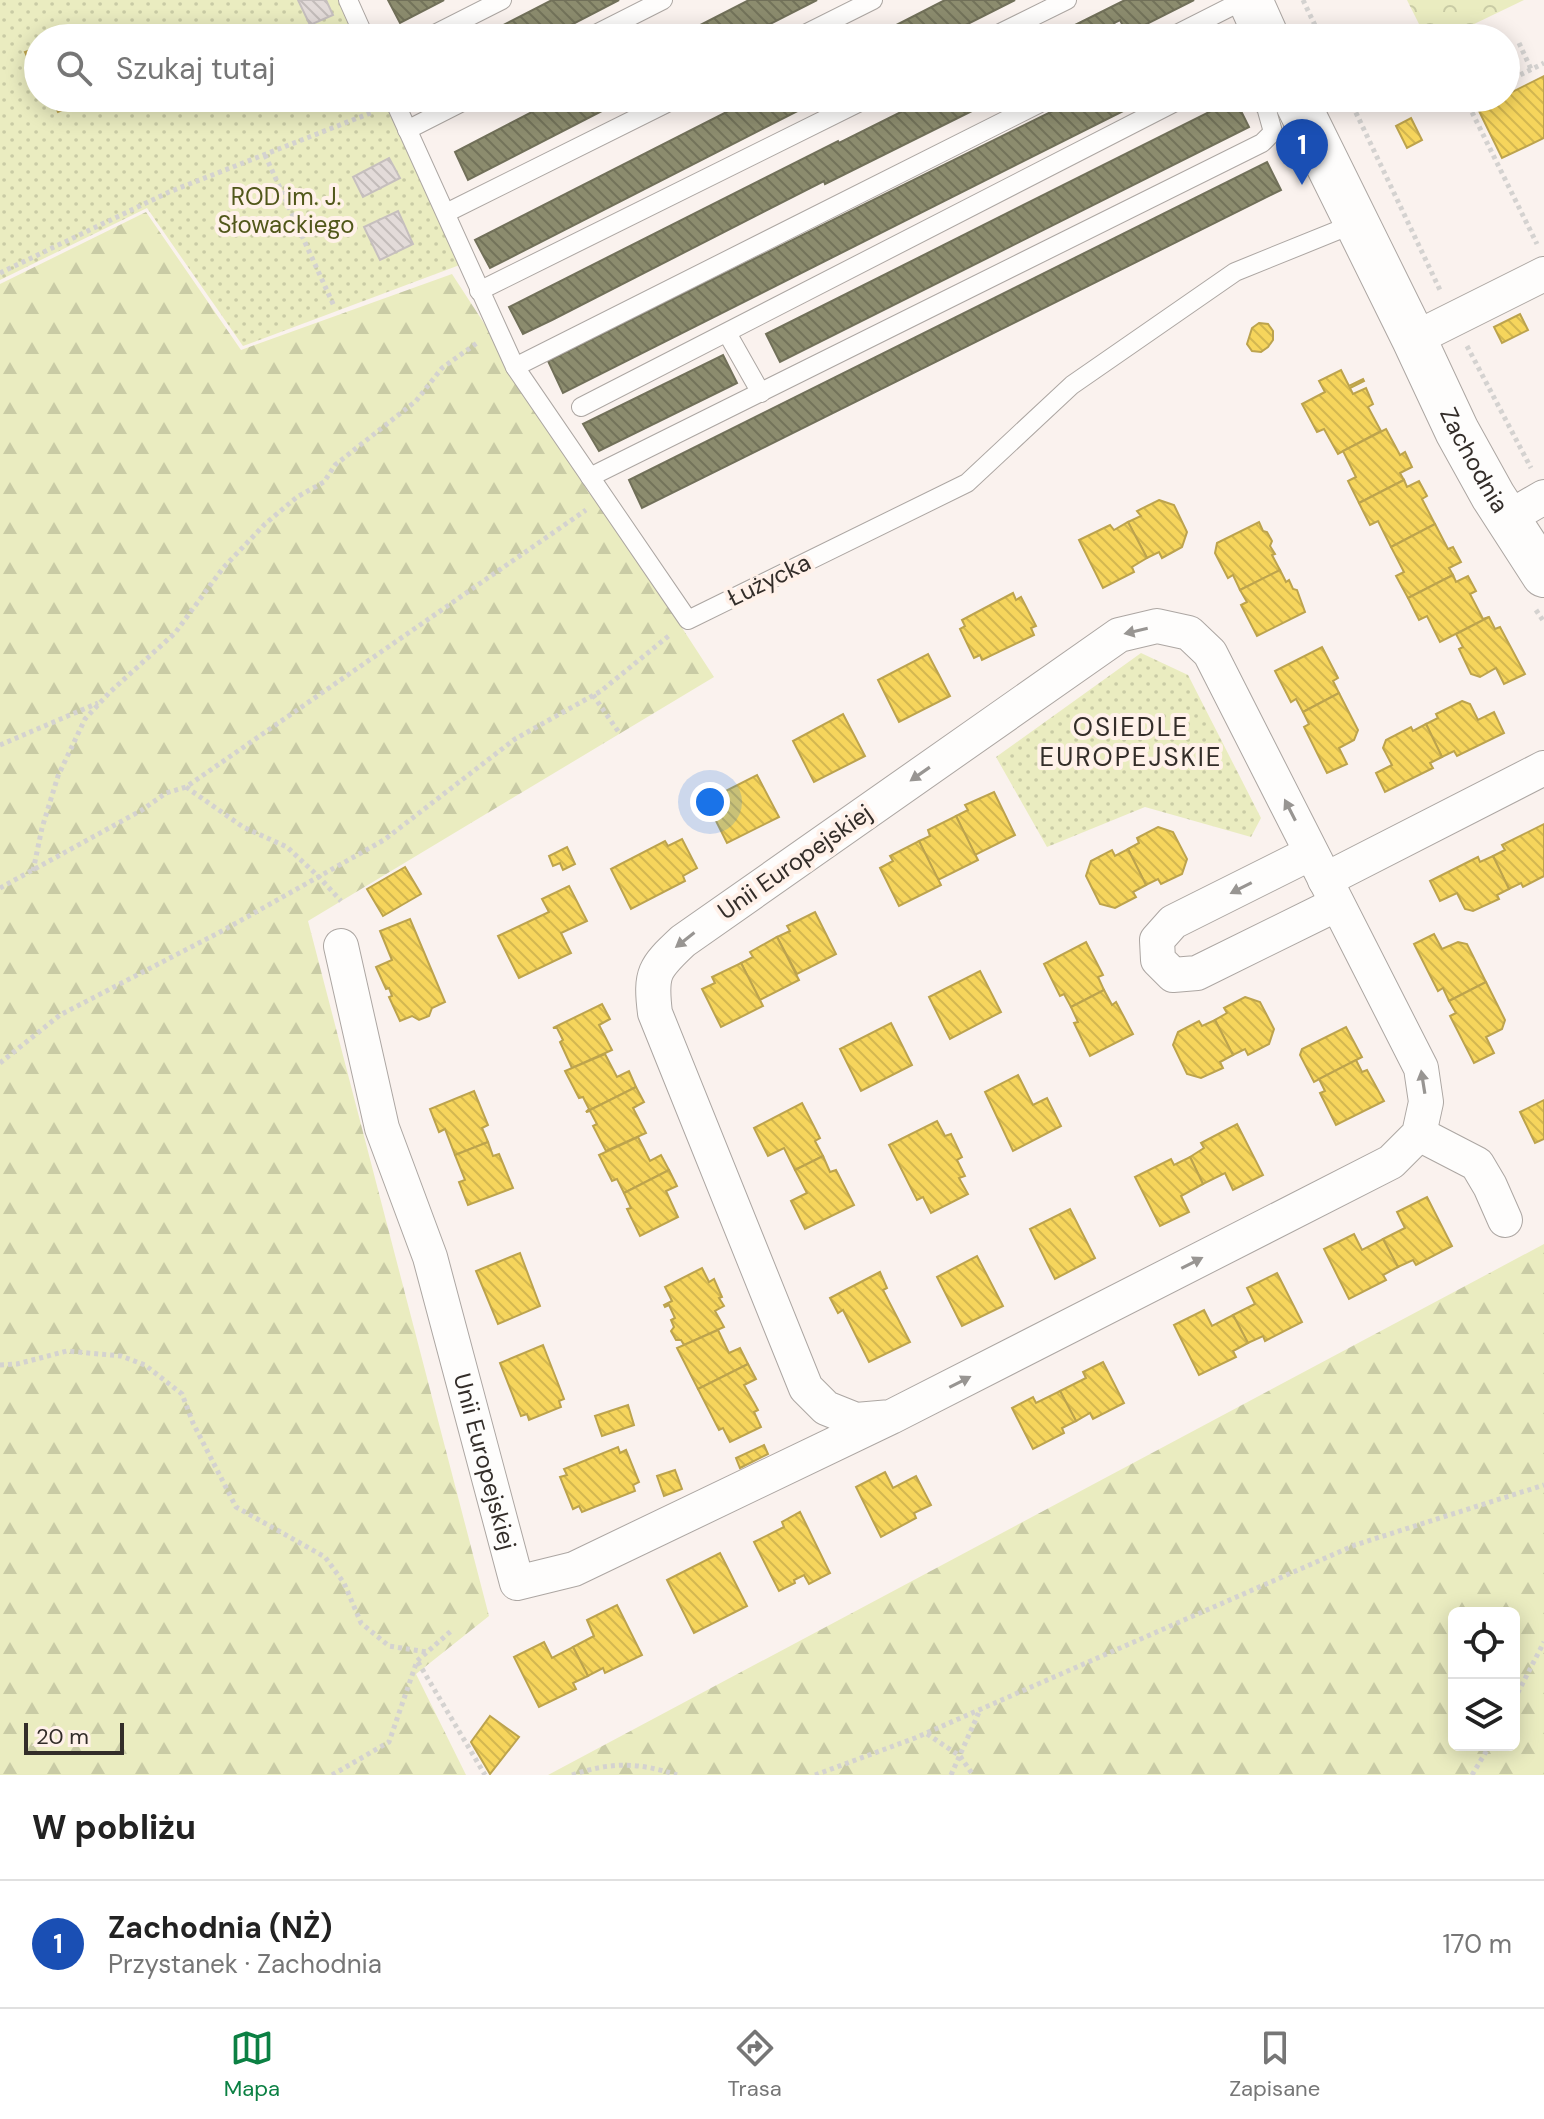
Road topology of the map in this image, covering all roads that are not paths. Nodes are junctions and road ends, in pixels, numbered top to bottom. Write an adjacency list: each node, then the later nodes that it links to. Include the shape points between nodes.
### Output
1 (348, 0): 7 (lane)
2 (502, 0): 8 (lane)
3 (663, 0): 9 (lane)
4 (873, 0): 10 (lane)
5 (1067, 0): 11 (lane)
6 (1247, 0): 12 (lane); 13 (street)
7 (359, 24)
8 (455, 24)
9 (616, 24)
10 (825, 24)
11 (1018, 24)
12 (1198, 24)
13 (1260, 24)
14 (399, 112): 22 (lane)
15 (442, 112): 22 (lane)
16 (649, 112): 23 (lane)
17 (840, 112): 26 (lane)
18 (1022, 112): 29 (lane)
19 (1156, 112): 27 (lane)
20 (1267, 112): 30 (lane, via 1273,132 1262,143)
21 (1302, 112): 24 (street, Zachodnia)
22 (407, 130): 23 (lane)
23 (446, 213): 26 (lane)
24 (1356, 223): 28 (street, Zachodnia); 32 (lane, Łużycka, via 1235,272 1072,385 967,483 688,620)
25 (1540, 259): 28 (street)
26 (479, 291): 29 (lane)
27 (727, 333): 30 (lane); 31 (lane)
28 (1414, 339): 34 (street, Zachodnia)
29 (515, 367): 32 (lane)
30 (761, 393): 32 (lane)
31 (581, 407)
32 (590, 477)
33 (1544, 497): 34 (street)
34 (1506, 519): 35 (street, Zachodnia)
35 (1544, 575)
36 (1544, 768): 37 (street)
37 (1324, 879): 39 (street, Unii Europejskiej, one-way to 37, via 1426,1102 1421,1068); 41 (street, Unii Europejskiej, one-way to 41, via 1210,653 1189,633 1157,626 1119,635 695,932 660,962 652,987 655,1013 806,1388 826,1408 856,1420)
38 (341, 946): 41 (street, Unii Europejskiej, via 382,1128 430,1257 517,1583 574,1569)
39 (1419, 1134): 40 (street, via 1477,1164); 41 (street, Unii Europejskiej, one-way to 39, via 1391,1162)
40 (1505, 1220)
41 (891, 1417)

